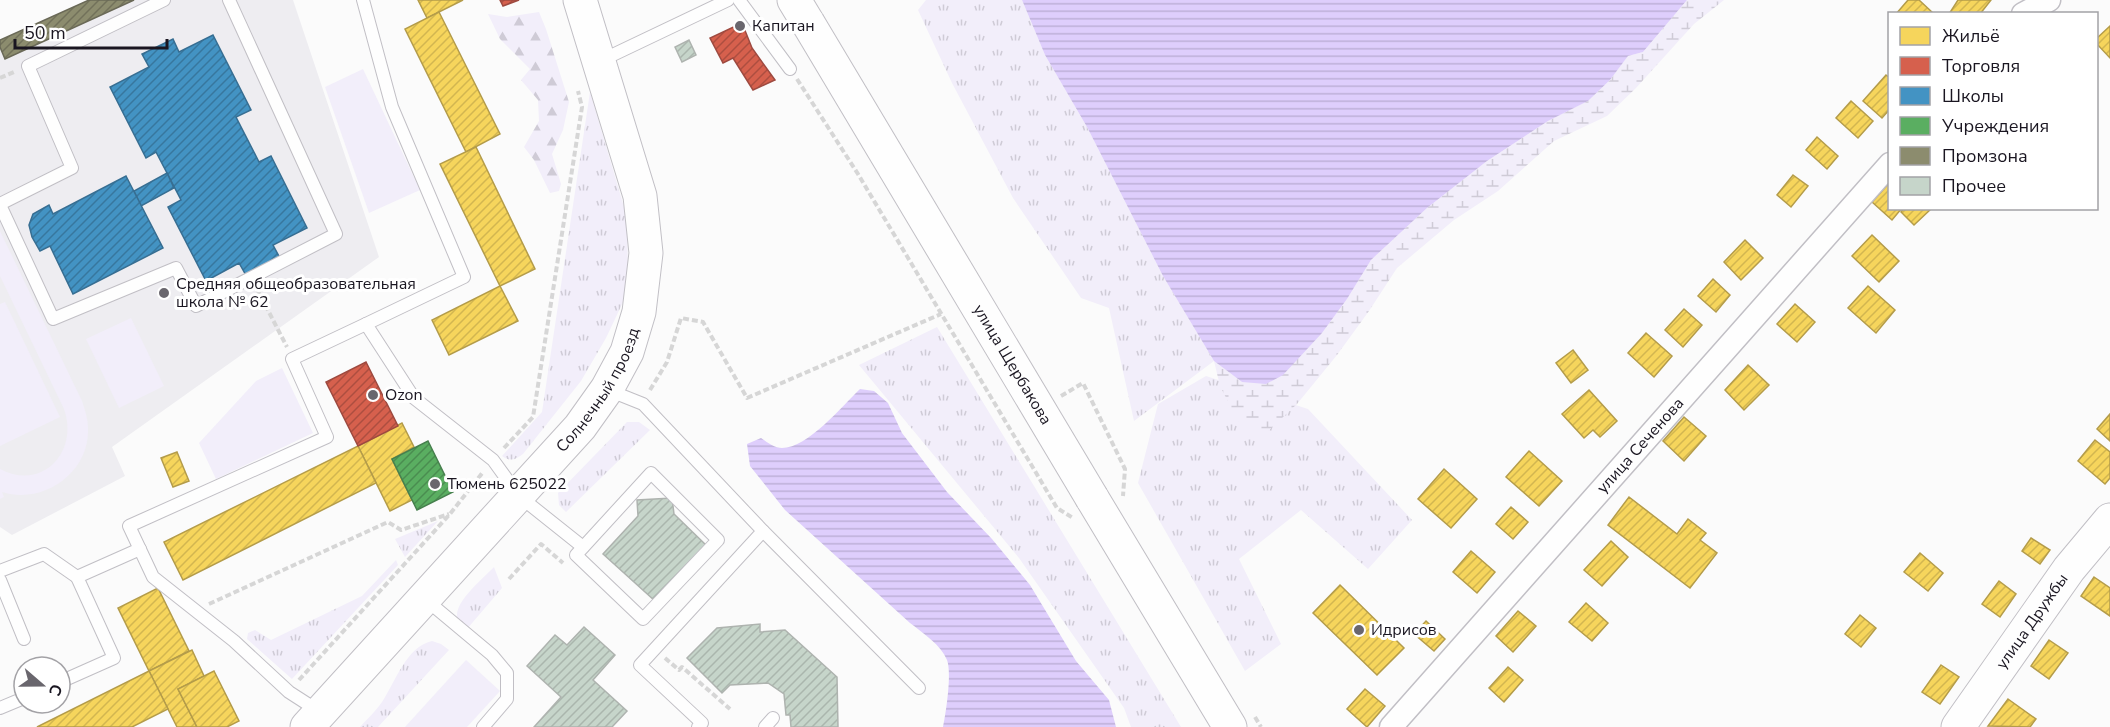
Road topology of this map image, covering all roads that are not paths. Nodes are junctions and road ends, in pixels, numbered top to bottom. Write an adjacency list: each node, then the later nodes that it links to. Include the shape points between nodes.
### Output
1 (164, 0): 13 (lane, via 28,66 72,168)
2 (229, 0): 13 (lane, via 336,234 196,306 176,268 53,319)
3 (363, 0): 14 (lane, via 392,107 464,277)
4 (580, 0): 10 (street, Солнечный проезд)
5 (728, 0): 10 (lane)
6 (739, 0): 11 (lane)
7 (2049, 0): 9 (street)
8 (801, 12): 31 (street, улица Щербакова, bridge)
9 (2025, 12)
10 (599, 62): 15 (street, Солнечный проезд, via 640,196 646,253 639,312 627,352)
11 (790, 69)
12 (1888, 166): 32 (street, улица Сеченова)
13 (0, 205)
14 (366, 324): 16 (lane, via 414,398 493,460); 20 (lane, via 292,359 327,437 129,526)
15 (607, 389): 16 (street, Солнечный проезд, via 580,427); 18 (lane, via 643,404)
16 (519, 496): 19 (lane); 24 (street, Солнечный проезд)
17 (2110, 520): 33 (street, улица Дружбы, via 2069,569)
18 (763, 531): 27 (lane); 29 (lane, via 640,665)
19 (583, 547): 19 (lane, via 651,473 718,540 643,619 576,555)
20 (140, 549): 22 (lane); 28 (lane, via 153,577 234,641)
21 (0, 571): 22 (lane, via 44,554)
22 (77, 577): 26 (lane, via 114,657)
23 (0, 580): 25 (lane)
24 (424, 599): 28 (street, Солнечный проезд); 30 (lane, via 492,655 507,673 507,699)
25 (24, 639)
26 (72, 676)
27 (919, 688)
28 (314, 720)
29 (702, 726)
30 (483, 727)
31 (1230, 727)
32 (1391, 727)
33 (1958, 727)

